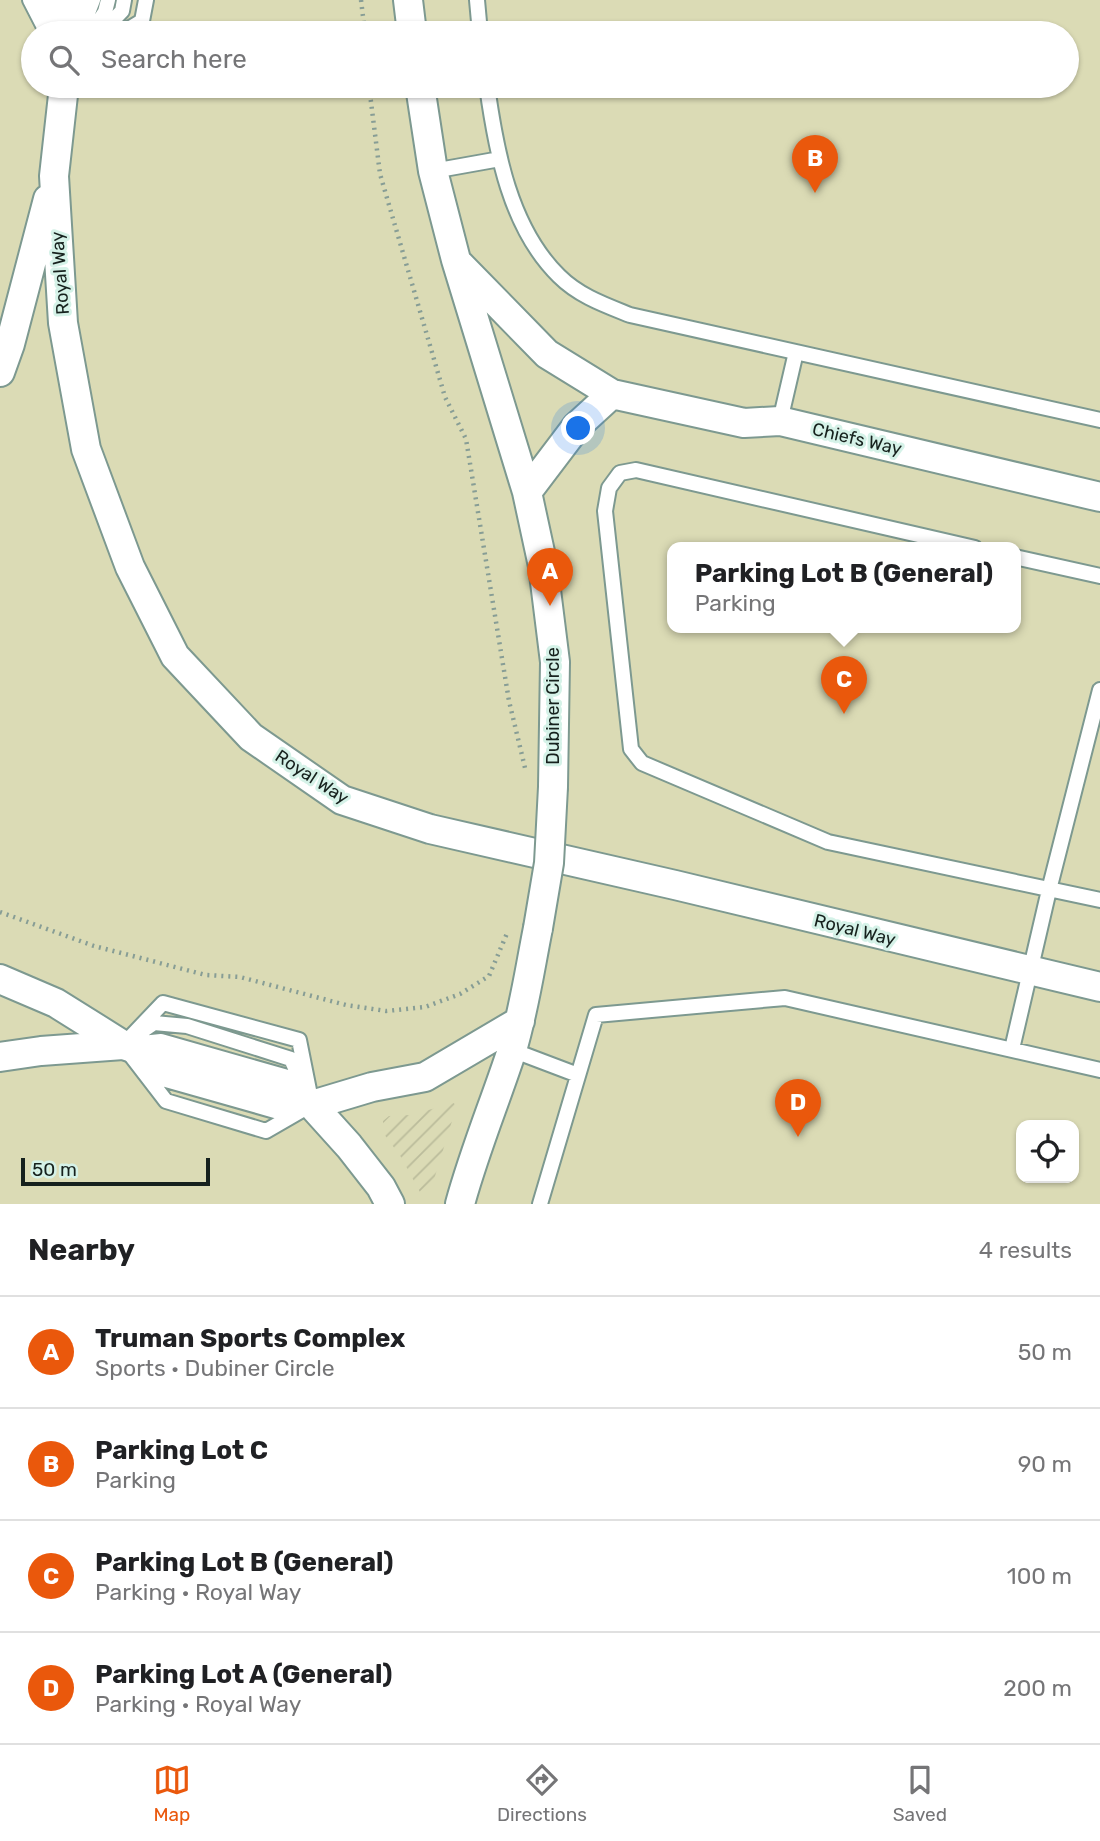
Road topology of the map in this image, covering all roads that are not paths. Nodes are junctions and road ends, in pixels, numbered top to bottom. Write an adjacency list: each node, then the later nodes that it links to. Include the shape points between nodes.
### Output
1 (30, 0): 11 (lane)
2 (43, 0): 12 (lane)
3 (57, 0): 13 (lane)
4 (76, 0): 14 (street)
5 (93, 0): 15 (lane)
6 (108, 0): 16 (lane)
7 (124, 0): 17 (lane, via 122,11)
8 (146, 0): 18 (lane)
9 (408, 0): 19 (street)
10 (477, 0): 20 (lane)
11 (41, 21)
12 (50, 21)
13 (60, 21)
14 (73, 21)
15 (85, 21)
16 (99, 21)
17 (112, 21)
18 (142, 21)
19 (411, 21)
20 (479, 21)
21 (63, 98): 26 (street, Royal Way)
22 (422, 98): 25 (street, Dubiner Circle)
23 (489, 98): 24 (lane)
24 (500, 159): 25 (lane); 28 (lane, via 517,208 541,254 560,277 593,300 630,315)
25 (433, 171): 27 (street, Dubiner Circle)
26 (54, 176): 29 (street); 41 (street, Royal Way, via 63,323 86,449 130,567 175,656 251,737 342,800 430,830)
27 (456, 260): 30 (street, Chiefs Way, via 547,354); 33 (street, Dubiner Circle)
28 (796, 352): 31 (lane); 32 (lane)
29 (0, 372)
30 (612, 394): 32 (street, Chiefs Way, via 744,423); 33 (street, via 576,426)
31 (1100, 420)
32 (780, 421): 34 (street, Chiefs Way)
33 (527, 492): 44 (street, Dubiner Circle, bridge, via 543,566 555,662 540,783 550,863)
34 (1100, 497)
35 (949, 542): 39 (lane, via 636,470 620,473 609,488 605,511 631,749 642,763 828,842)
36 (1021, 558): 37 (lane)
37 (1100, 576)
38 (1100, 690): 39 (lane)
39 (1049, 890): 40 (lane); 41 (lane)
40 (1100, 900)
41 (1030, 972): 43 (street, Royal Way); 46 (lane)
42 (0, 979): 45 (street, via 56,1003)
43 (1100, 987)
44 (520, 1021): 47 (street, Dubiner Circle); 51 (street, via 425,1077)
45 (123, 1045): 48 (street); 51 (street); 51 (lane, via 166,1101 266,1131); 51 (lane, via 154,1023 187,1026 226,1038 291,1059); 51 (lane, via 163,1003 299,1040)
46 (1012, 1049): 49 (lane); 50 (lane, via 785,998 596,1015)
47 (512, 1050): 50 (lane); 53 (street, Dubiner Circle)
48 (0, 1057)
49 (1100, 1070)
50 (578, 1075): 54 (lane)
51 (312, 1104): 52 (street)
52 (390, 1204)
53 (460, 1204)
54 (540, 1204)

